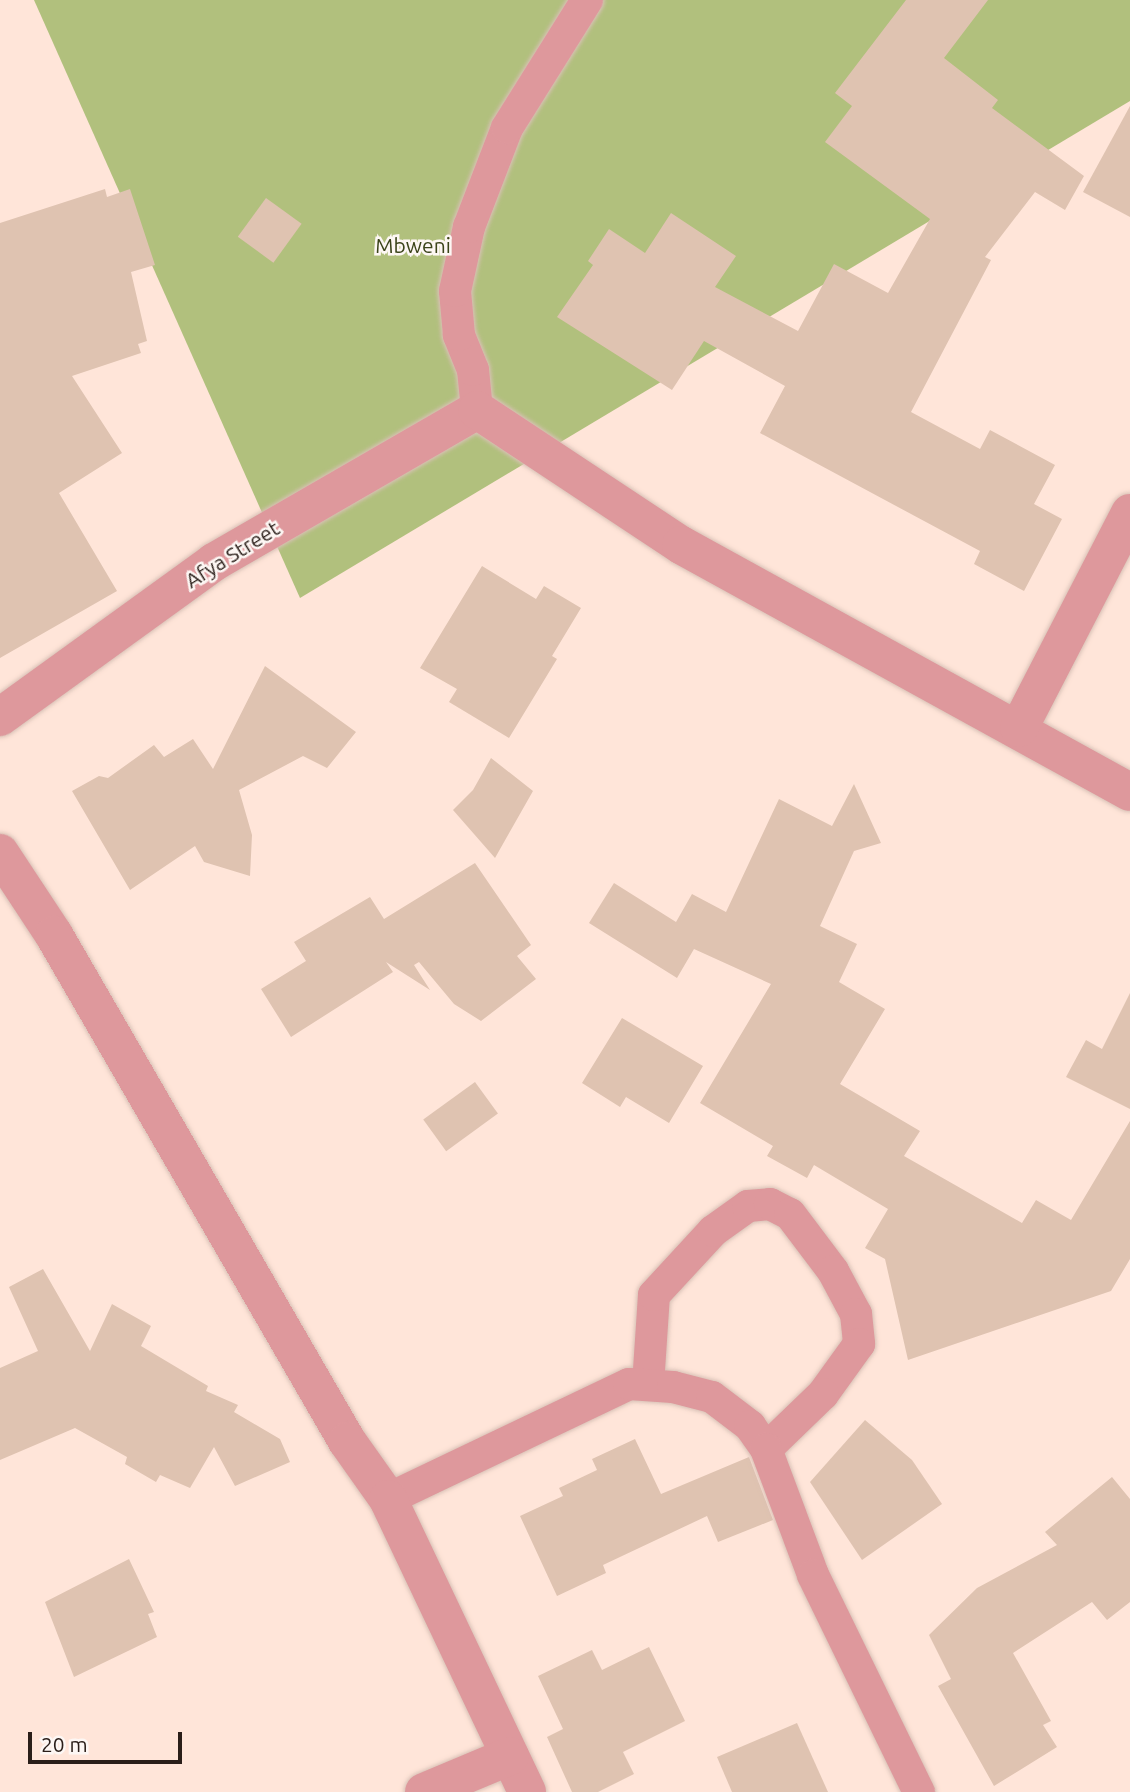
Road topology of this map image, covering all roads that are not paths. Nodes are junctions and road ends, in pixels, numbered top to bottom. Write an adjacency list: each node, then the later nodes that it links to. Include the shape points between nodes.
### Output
1 (587, 0): 2 (lane, via 507,128 469,227 454,291 459,335 473,370)
2 (477, 410): 4 (street, Afya Street, via 214,562); 5 (street, via 681,545)
3 (1130, 513): 5 (street)
4 (0, 717)
5 (1018, 728): 6 (street)
6 (1130, 792)
7 (0, 853): 10 (street, via 54,935 347,1441)
8 (648, 1385): 9 (lane, via 712,1397 750,1426); 9 (lane, via 654,1295 713,1231 748,1206 770,1204 790,1214 856,1314 859,1344 823,1394); 10 (lane, via 629,1384)
9 (766, 1449): 14 (lane, via 813,1575)
10 (388, 1499): 11 (street)
11 (510, 1756): 12 (street); 13 (street)
12 (424, 1792)
13 (527, 1792)
14 (919, 1792)

